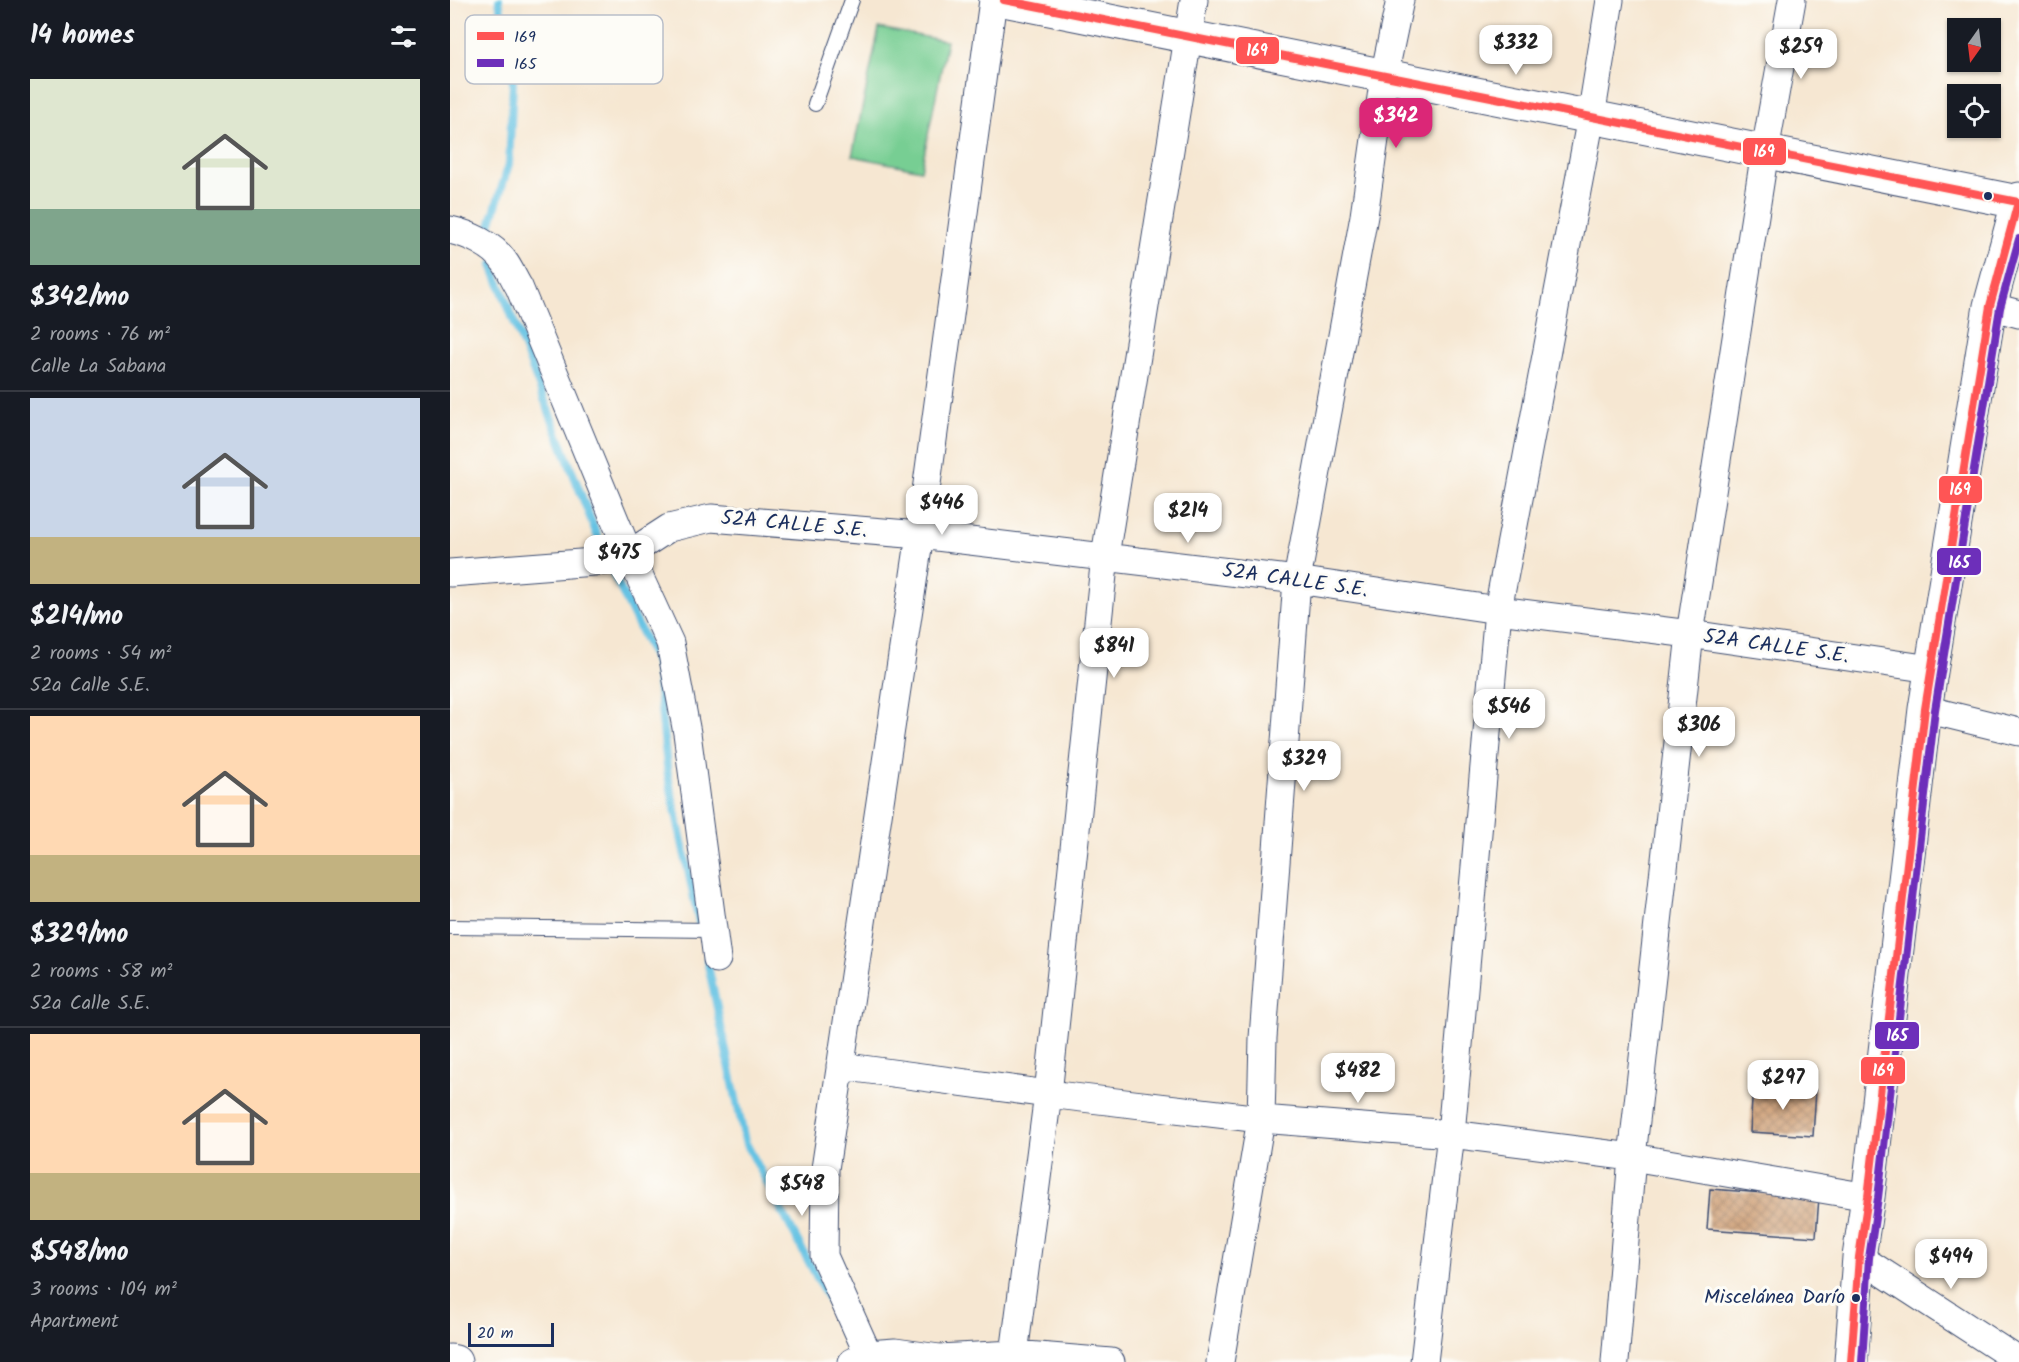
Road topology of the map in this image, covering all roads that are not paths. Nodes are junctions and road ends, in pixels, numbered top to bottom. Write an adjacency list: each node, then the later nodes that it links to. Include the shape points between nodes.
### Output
1 (852, 0): 10 (lane)
2 (993, 0): 16 (street)
3 (1004, 0): 8 (street)
4 (1194, 0): 8 (street)
5 (1400, 0): 9 (street)
6 (1610, 0): 11 (street)
7 (1792, 0): 12 (street)
8 (1186, 37): 9 (street); 18 (street)
9 (1384, 76): 11 (street); 20 (street, via 1364,216)
10 (815, 104)
11 (1590, 117): 12 (street); 21 (street)
12 (1765, 151): 13 (street); 22 (street)
13 (2019, 201): 15 (street)
14 (450, 230): 17 (street, via 485,245 503,259 519,287)
15 (2005, 310): 23 (street)
16 (920, 535): 17 (street, 52A CALLE S.E., via 711,518 669,528); 18 (street, 52A CALLE S.E.); 29 (street)
17 (629, 554): 19 (street, 52A CALLE S.E., via 607,561); 27 (street, via 670,643 687,733)
18 (1105, 556): 20 (street, 52A CALLE S.E.); 30 (street)
19 (450, 573)
20 (1297, 580): 21 (street, 52A CALLE S.E.); 31 (street, via 1263,1038)
21 (1497, 610): 22 (street, 52A CALLE S.E.); 32 (street)
22 (1690, 634): 23 (street, 52A CALLE S.E.); 33 (street)
23 (1931, 669): 24 (street)
24 (1925, 709): 25 (street); 34 (street)
25 (2019, 732)
26 (450, 927): 27 (lane)
27 (713, 930): 28 (street)
28 (717, 959)
29 (840, 1066): 30 (street); 37 (street, via 825,1169 824,1256)
30 (1048, 1094): 31 (street); 36 (street)
31 (1261, 1119): 32 (street); 42 (street)
32 (1451, 1134): 33 (street); 43 (street)
33 (1632, 1157): 34 (street); 44 (street)
34 (1868, 1197): 35 (street)
35 (1858, 1257): 45 (street); 46 (street)
36 (1014, 1354): 38 (street); 41 (street)
37 (860, 1358): 38 (street, via 895,1352)
38 (940, 1360)
39 (450, 1361): 40 (street)
40 (455, 1362)
41 (1111, 1362)
42 (1220, 1362)
43 (1424, 1362)
44 (1615, 1362)
45 (1851, 1362)
46 (2019, 1362)

